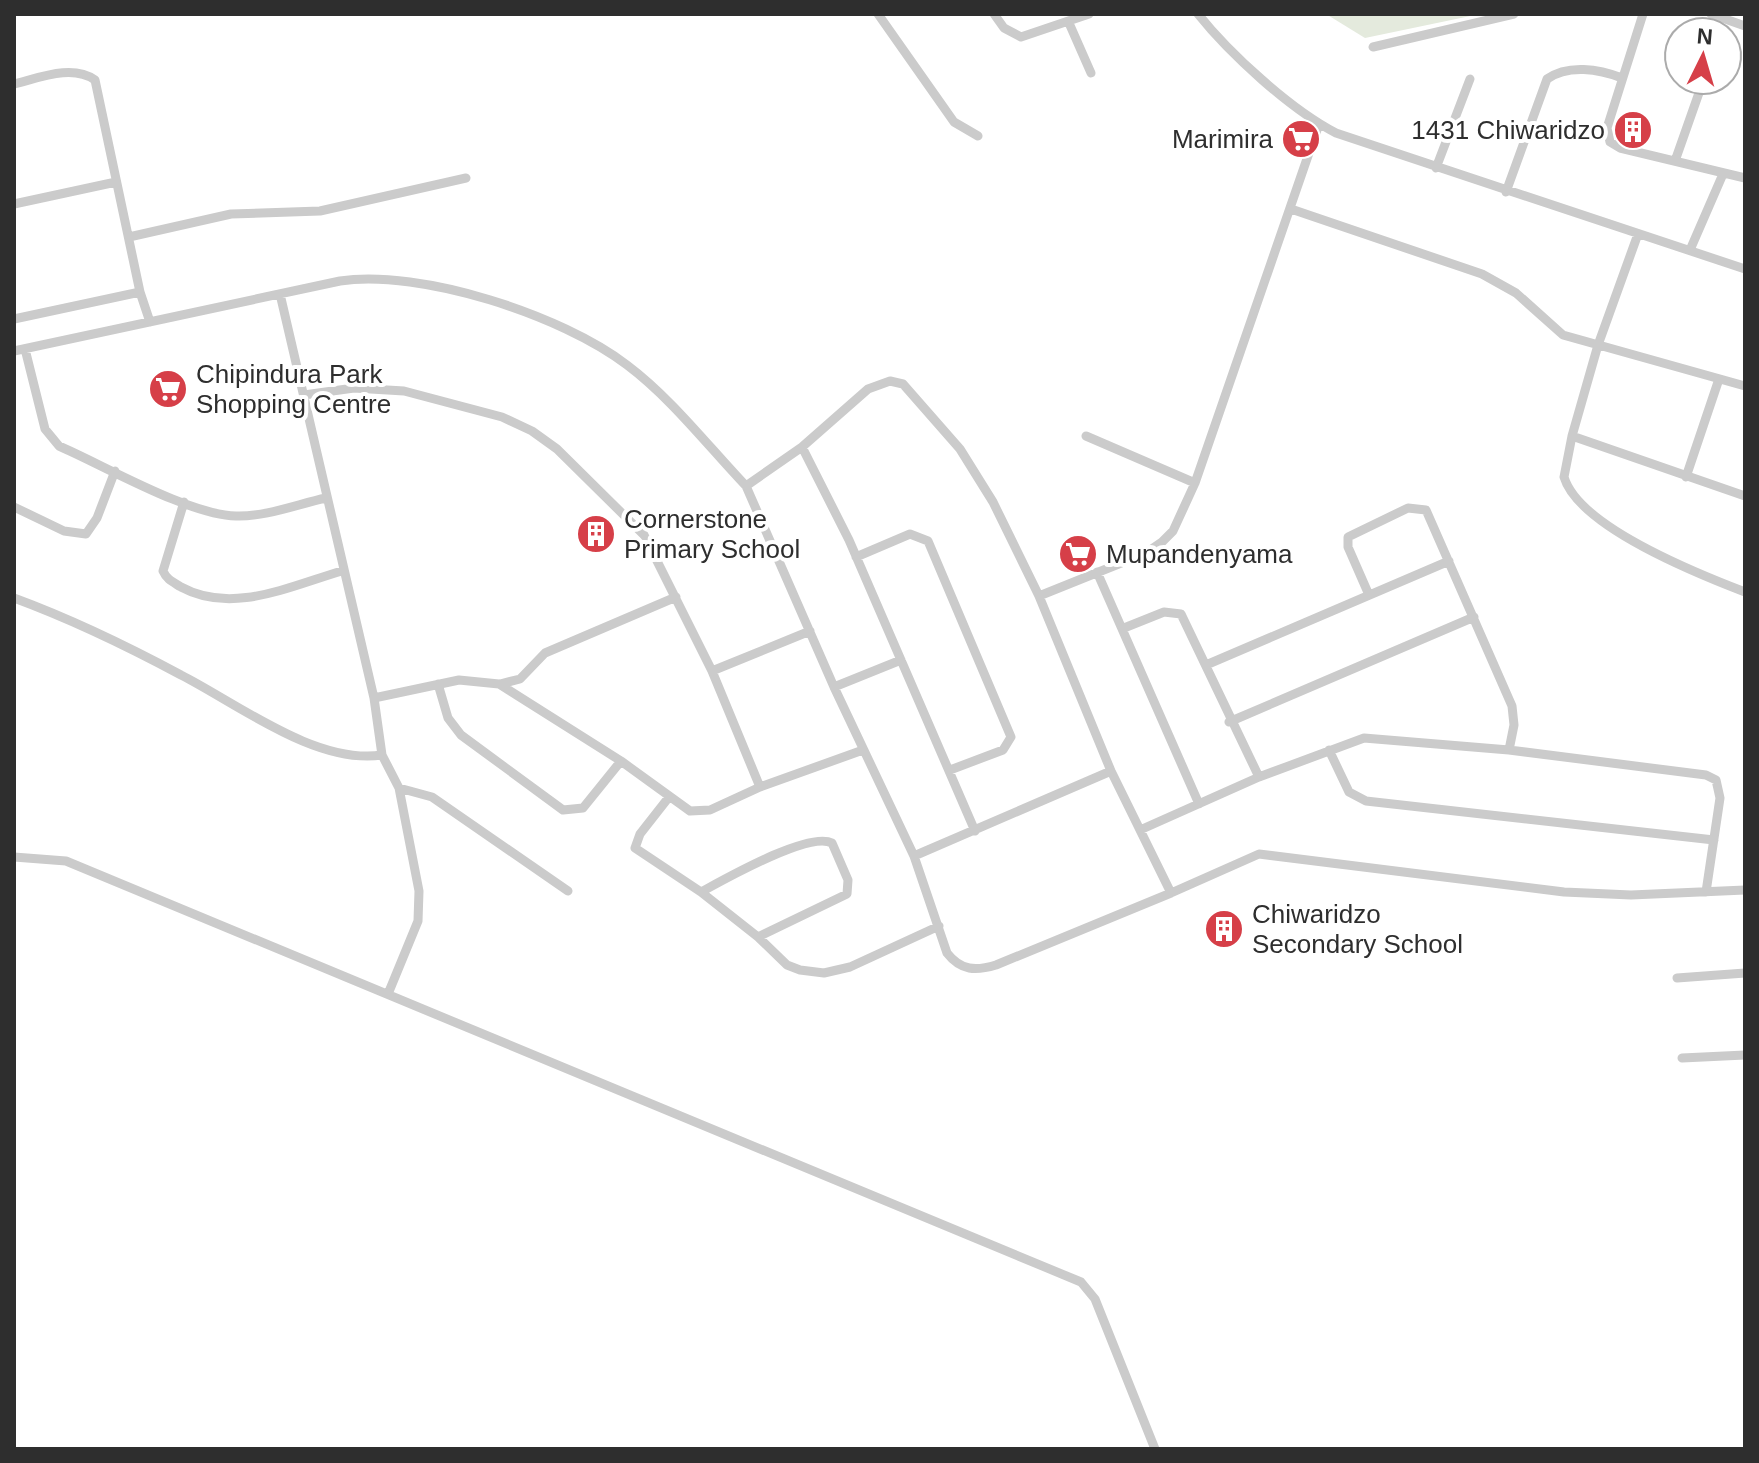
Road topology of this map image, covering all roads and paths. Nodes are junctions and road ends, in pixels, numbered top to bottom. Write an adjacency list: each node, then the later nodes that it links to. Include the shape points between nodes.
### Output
1 (878, 14): 17 (street, via 954,122)
2 (994, 14): 8 (street, via 1004,28 1021,37)
3 (1089, 14): 8 (street)
4 (1198, 14): 16 (street)
5 (1514, 14): 10 (street)
6 (1643, 14): 12 (street)
7 (1711, 14): 9 (street)
8 (1069, 23): 11 (street)
9 (1745, 26)
10 (1373, 47)
11 (1091, 73)
12 (1622, 78): 18 (street, via 1607,128 1610,142); 24 (street, via 1567,70 1547,79)
13 (1470, 79): 19 (street)
14 (14, 84): 23 (street, via 71,72 95,80)
15 (1698, 96): 18 (street)
16 (1319, 124): 19 (street); 26 (street)
17 (978, 136)
18 (1675, 161): 20 (street)
19 (1436, 168): 24 (street)
20 (1723, 174): 22 (street); 29 (street)
21 (466, 178): 28 (street, via 320,211 231,214)
22 (1745, 178)
23 (116, 182): 25 (street); 28 (street)
24 (1506, 192): 27 (street)
25 (14, 204)
26 (1291, 209): 35 (street, via 1482,274 1516,293 1563,335); 46 (street)
27 (1638, 234): 29 (street); 35 (street)
28 (129, 237): 31 (street)
29 (1690, 250): 30 (street)
30 (1745, 269)
31 (140, 292): 33 (street); 34 (street)
32 (280, 294): 34 (street); 40 (street); 47 (street, via 362,278 418,284 509,306 601,347 629,366)
33 (14, 319)
34 (150, 322): 36 (street)
35 (1598, 345): 38 (street); 42 (street)
36 (25, 349): 37 (street); 44 (street, via 51,439)
37 (14, 351)
38 (1719, 379): 39 (street); 45 (street)
39 (1745, 386)
40 (304, 395): 49 (street); 59 (street, via 380,387 502,417 532,431 626,514 644,535)
41 (1086, 436): 46 (street)
42 (1572, 436): 45 (street); 56 (street, via 1564,477 1584,507 1671,562)
43 (802, 447): 47 (street); 52 (street); 58 (street, via 868,389 890,381 903,384 975,472)
44 (115, 471): 50 (street); 51 (street, via 86,534 64,531)
45 (1686, 477): 48 (street)
46 (1195, 483): 55 (street, via 1173,531 1162,542)
47 (746, 486): 63 (street)
48 (1745, 496)
49 (326, 498): 50 (street, via 238,517); 54 (street)
50 (184, 502): 54 (street, via 163,571 166,579 193,593 217,600 246,598)
51 (14, 507)
52 (856, 557): 64 (street); 77 (street, via 910,534 928,541 1011,737 1003,750)
53 (1449, 561): 57 (street); 57 (street, via 1426,510 1408,508 1348,537); 61 (street)
54 (342, 571): 70 (street)
55 (1097, 572): 58 (street); 62 (street)
56 (1745, 592)
57 (1369, 595): 65 (street)
58 (1039, 596): 78 (street)
59 (676, 597): 66 (street); 68 (street, via 545,653 520,679)
60 (14, 598): 75 (street, via 106,638 332,752)
61 (1474, 617): 71 (street); 74 (street, via 1512,706)
62 (1124, 628): 65 (street, via 1176,612 1186,621); 83 (street)
63 (810, 631): 66 (street); 69 (street)
64 (901, 660): 69 (street); 77 (street)
65 (1206, 665): 71 (street)
66 (712, 671): 80 (street)
67 (438, 684): 68 (street, via 470,679); 70 (street); 76 (street, via 453,727 563,810 583,808)
68 (499, 684): 76 (street)
69 (834, 687): 72 (street)
70 (374, 698): 75 (street)
71 (1229, 722): 79 (street)
72 (863, 750): 80 (street); 87 (street)
73 (1329, 750): 74 (street, via 1364,738); 79 (street); 86 (street, via 1349,792 1366,801)
74 (1509, 750): 86 (street, via 1706,775 1721,790)
75 (382, 755): 81 (street)
76 (621, 761): 82 (street)
77 (950, 770): 85 (street)
78 (1111, 771): 84 (street); 85 (street)
79 (1259, 777): 83 (street)
80 (760, 787): 82 (street, via 697,812)
81 (399, 788): 90 (street, via 432,797); 98 (street, via 419,891 418,921)
82 (669, 797): 91 (street, via 635,848)
83 (1199, 804): 84 (street)
84 (1140, 830): 93 (street)
85 (975, 831): 87 (street)
86 (1714, 840): 92 (street)
87 (914, 856): 94 (street)
88 (14, 857): 98 (street, via 66,861)
89 (1745, 890): 92 (street)
90 (568, 891)
91 (701, 892): 95 (street); 95 (street, via 817,839 832,843 848,880 847,894)
92 (1706, 892): 93 (street, via 1564,892 1259,854)
93 (1171, 893): 94 (street, via 983,969 954,962)
94 (939, 926): 95 (street, via 850,967 824,973 787,965)
95 (758, 937)
96 (1745, 973): 97 (street)
97 (1677, 978)
98 (388, 994): 101 (street, via 1081,1282 1095,1299)
99 (1745, 1055): 100 (street)
100 (1682, 1058)
101 (1155, 1449)

